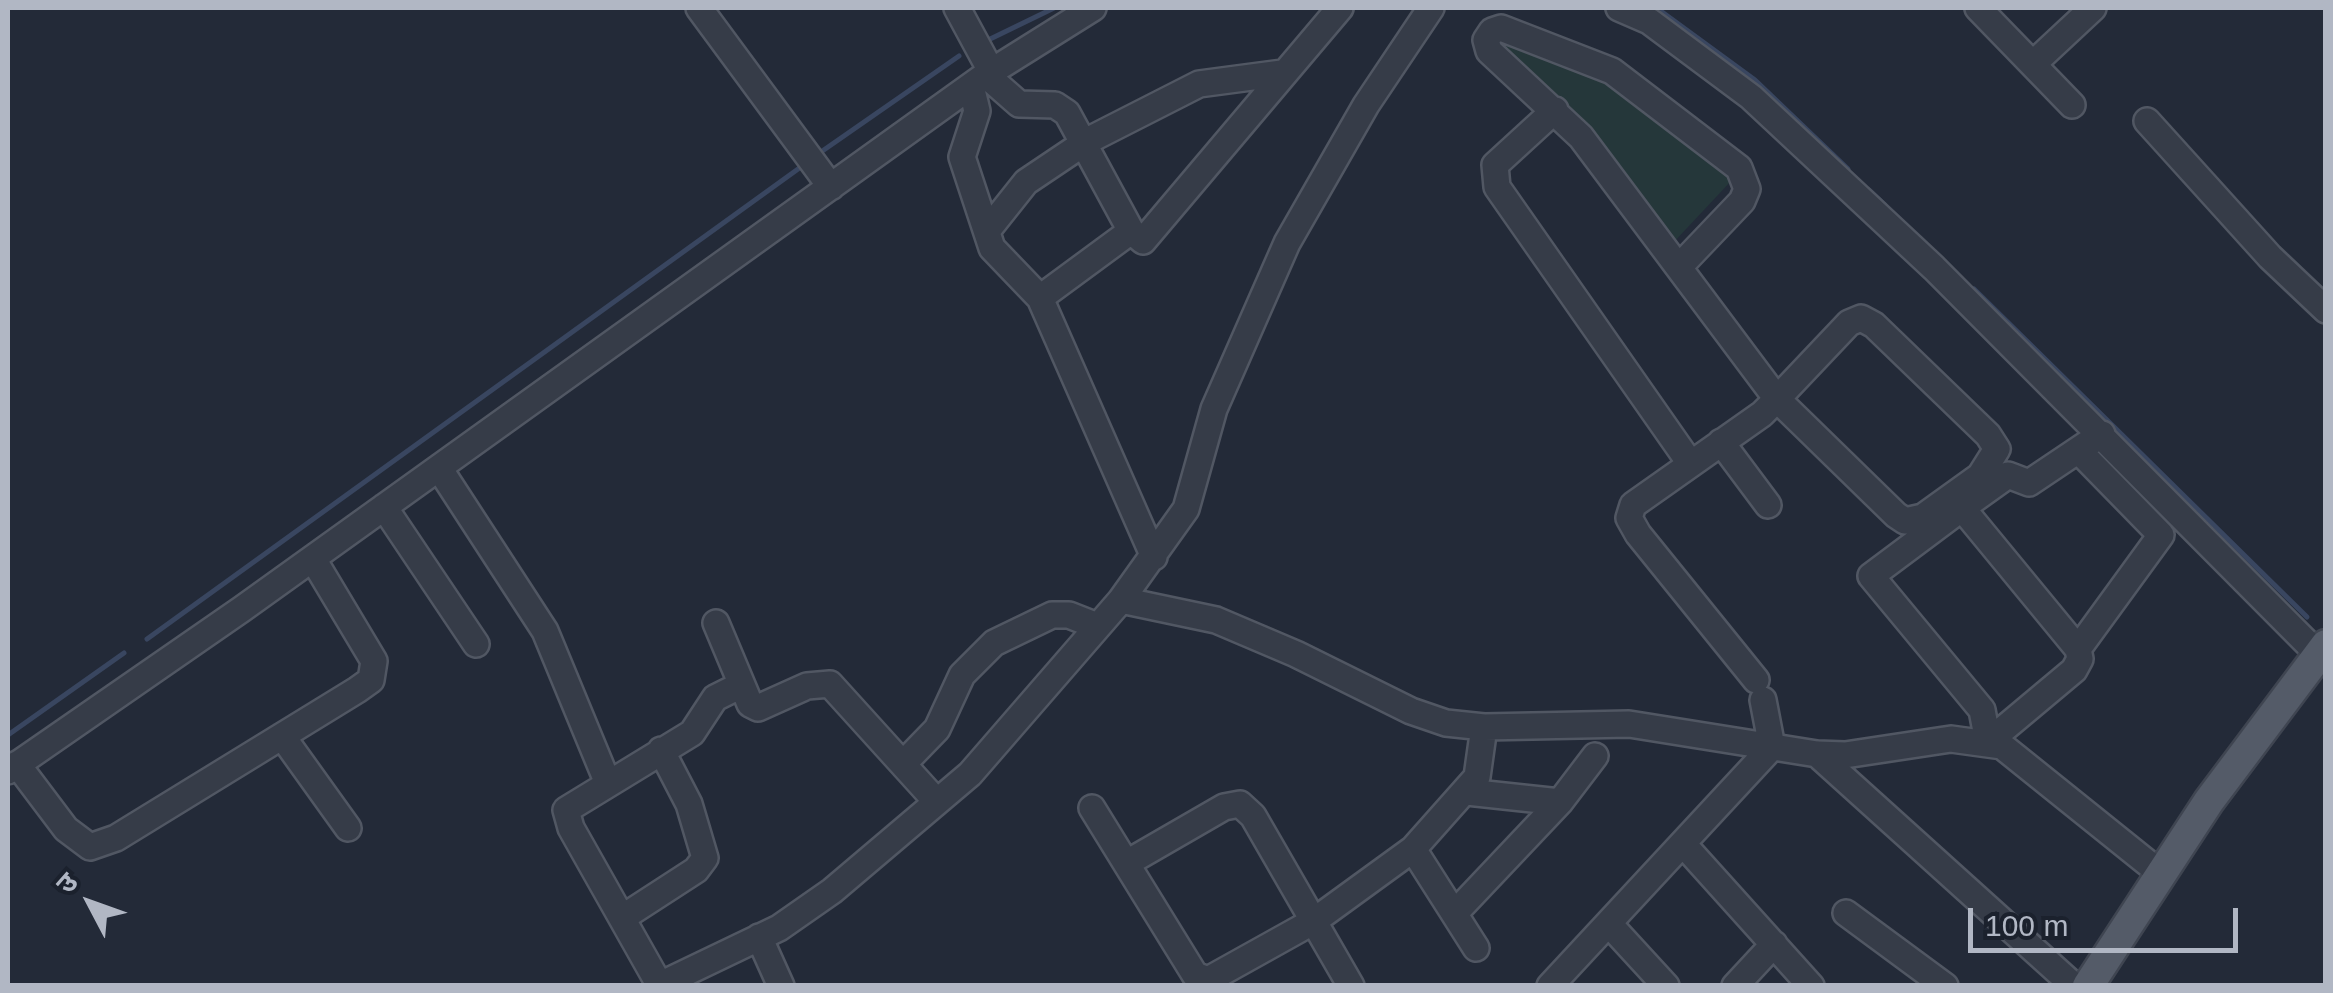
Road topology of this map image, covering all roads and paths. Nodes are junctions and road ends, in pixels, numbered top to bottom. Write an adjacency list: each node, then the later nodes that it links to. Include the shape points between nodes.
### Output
1 (699, 8): 17 (street)
2 (957, 8): 12 (street)
3 (1093, 8): 12 (street)
4 (1340, 8): 11 (street)
5 (1431, 8): 32 (street, via 1287,243 1214,408 1186,509)
6 (1619, 8): 9 (street)
7 (1978, 8): 10 (street)
8 (2094, 8): 10 (street)
9 (1653, 14): 24 (street, via 1737,84)
10 (2033, 64): 13 (street)
11 (1282, 73): 16 (street, via 1199,84); 19 (street, via 1143,241)
12 (983, 77): 16 (street, via 1019,104 1062,108); 17 (street); 18 (street, via 962,157)
13 (2072, 105)
14 (1554, 110): 20 (street); 20 (street, via 1489,51 1492,31 1502,28 1612,71 1739,168 1747,190 1742,201); 27 (street, via 1495,164 1496,187)
15 (2146, 122): 22 (street)
16 (1086, 141): 18 (street, via 1026,182); 19 (street)
17 (825, 179): 28 (street)
18 (987, 230): 21 (street, via 992,248)
19 (1131, 230): 21 (street)
20 (1679, 267): 23 (street)
21 (1040, 298): 32 (street)
22 (2326, 310)
23 (1778, 399): 23 (street, via 1861,318 1997,449 1980,476 1905,521); 25 (street)
24 (2102, 434): 26 (street); 39 (street)
25 (1722, 442): 27 (street); 29 (street)
26 (2078, 450): 31 (street, via 2029,483 2008,474); 38 (street, via 2161,535)
27 (1690, 464): 44 (street, via 1633,505 1630,518 1759,690)
28 (439, 468): 30 (street); 50 (street, via 544,632)
29 (1768, 505)
30 (384, 507): 33 (street); 37 (street)
31 (1962, 508): 38 (street); 43 (street, via 1871,576 1982,710)
32 (1154, 556): 34 (street)
33 (312, 559): 42 (street, via 375,670 372,680); 49 (street)
34 (1121, 600): 36 (street); 41 (street, via 1216,620 1410,711)
35 (716, 622): 40 (street)
36 (1096, 626): 48 (street, via 1052,614 994,643 962,674 937,729); 52 (street, via 1003,738)
37 (476, 644)
38 (2078, 649): 43 (street, via 2074,670)
39 (2322, 650): 59 (main road)
40 (739, 686): 45 (street, via 715,698 692,733); 48 (street, via 758,708 807,686 830,684)
41 (1484, 727): 44 (street, via 1629,724); 51 (street, via 1482,761)
42 (282, 736): 49 (street, via 116,838 90,847); 55 (street)
43 (1988, 742): 46 (street, via 1951,739); 59 (street, via 2022,759)
44 (1772, 747): 46 (street); 56 (street)
45 (661, 750): 50 (street); 62 (street, via 689,804 705,858)
46 (1817, 754): 77 (street)
47 (1595, 756): 53 (street)
48 (903, 764): 52 (street)
49 (12, 767)
50 (608, 781): 62 (street, via 574,801 567,820)
51 (1466, 792): 53 (street); 57 (street)
52 (937, 802): 65 (street, via 808,910)
53 (1560, 802): 61 (street)
54 (1092, 808): 58 (street)
55 (348, 828)
56 (1684, 846): 64 (street); 66 (street)
57 (1413, 849): 61 (street); 63 (street)
58 (1127, 862): 63 (street, via 1240,804); 68 (street)
59 (2160, 874): 78 (main road)
60 (1846, 913): 76 (street)
61 (1455, 914): 67 (street)
62 (622, 918): 69 (street)
63 (1314, 921): 68 (street, via 1222,976); 71 (street)
64 (1610, 925): 72 (street); 73 (street)
65 (758, 937): 69 (street); 70 (street)
66 (1774, 944): 74 (street); 75 (street)
67 (1476, 948)
68 (1198, 980)
69 (658, 985)
70 (781, 986)
71 (1351, 986)
72 (1550, 986)
73 (1666, 986)
74 (1735, 986)
75 (1811, 986)
76 (1945, 986)
77 (2074, 986)
78 (2088, 986)

